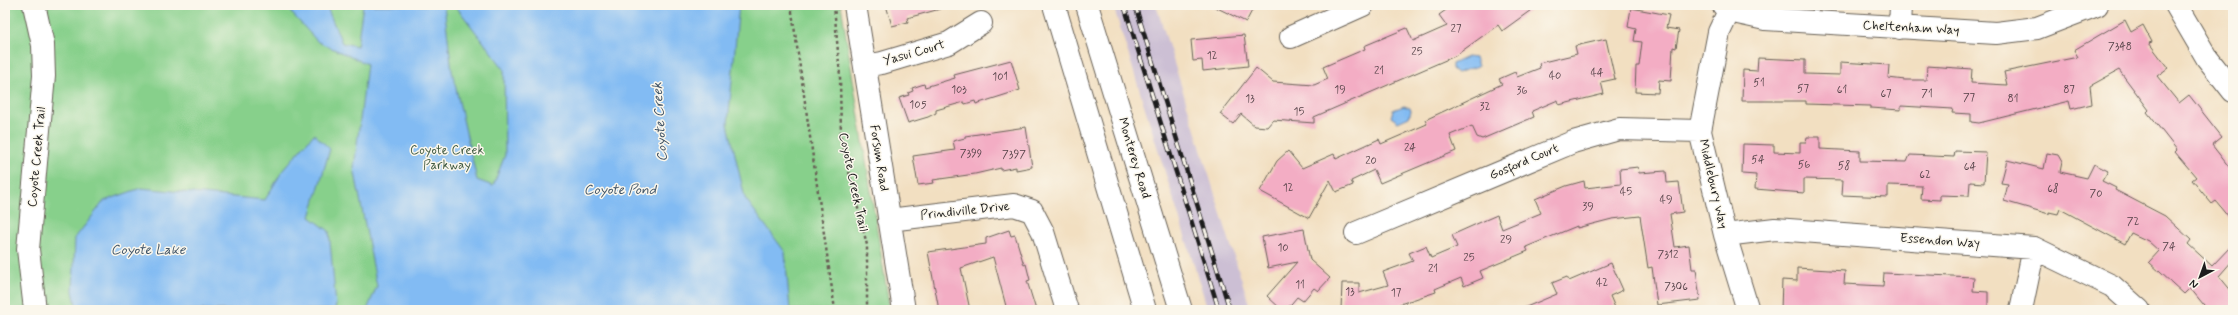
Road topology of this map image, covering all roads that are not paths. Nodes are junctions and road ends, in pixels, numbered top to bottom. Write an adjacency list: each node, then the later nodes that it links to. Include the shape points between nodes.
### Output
1 (34, 5): 20 (street, Coyote Creek Trail, via 43,45 44,76 28,249)
2 (855, 5): 13 (street, Forsum Road)
3 (1054, 5): 23 (street)
4 (1087, 5): 24 (street, Monterey Road)
5 (1363, 5): 12 (street)
6 (1901, 5): 11 (street)
7 (2097, 5): 11 (street, Cheltenham Way, via 2037,28 1996,33)
8 (2176, 5): 14 (street, via 2207,58)
9 (1726, 8): 11 (street, Cheltenham Way, via 1765,19); 15 (street, Middlebury Way)
10 (981, 22): 13 (street, Yasui Court, via 949,43)
11 (1900, 28)
12 (1292, 37)
13 (865, 66): 16 (street, Forsum Road)
14 (2233, 91)
15 (1700, 131): 17 (street, Gosford Court, via 1619,129 1573,142); 18 (street, Middlebury Way)
16 (889, 220): 21 (street, Forsum Road); 22 (street, Prindiville Drive, via 1014,205 1032,211 1043,232)
17 (1356, 233)
18 (1725, 236): 19 (street, Essendon Way, via 1775,229); 25 (street, Middlebury Way)
19 (2034, 248): 26 (street); 27 (street, Essendon Way, via 2112,286)
20 (35, 310)
21 (904, 310)
22 (1067, 310)
23 (1145, 310)
24 (1181, 310)
25 (1748, 310)
26 (2021, 310)
27 (2139, 310)

